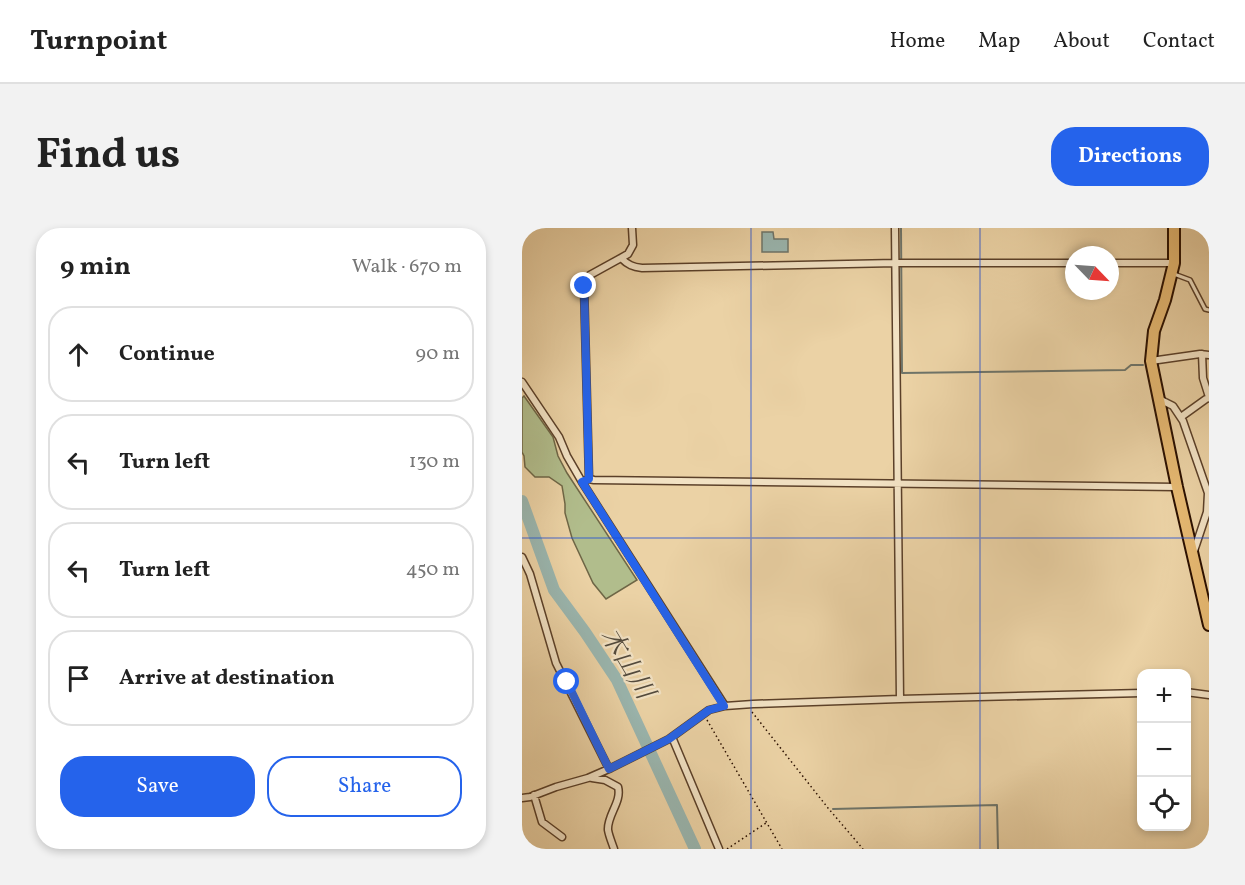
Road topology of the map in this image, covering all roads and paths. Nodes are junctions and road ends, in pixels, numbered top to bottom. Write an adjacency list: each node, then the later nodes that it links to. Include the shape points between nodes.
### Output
1 (632, 228): 4 (street, via 633,245)
2 (895, 228): 5 (street)
3 (1174, 228): 8 (main road)
4 (621, 258): 5 (street, via 642,268); 16 (street, via 590,275 584,286)
5 (896, 263): 6 (street); 17 (street)
6 (1065, 263)
7 (1119, 264): 8 (street)
8 (1173, 268): 9 (lane, via 1190,280); 11 (main road, via 1154,331)
9 (1209, 310)
10 (1205, 355): 11 (street); 13 (street, via 1203,378)
11 (1151, 360): 14 (main road)
12 (522, 382): 16 (street)
13 (1209, 397): 15 (street)
14 (1159, 399): 15 (street, via 1173,406); 18 (main road)
15 (1181, 417): 19 (street, via 1208,494 1207,512)
16 (586, 480): 17 (street); 27 (street)
17 (898, 484): 18 (street); 25 (street)
18 (1177, 487): 19 (main road)
19 (1193, 554): 21 (main road)
20 (522, 556): 30 (street, via 556,663)
21 (1209, 625)
22 (1191, 692): 24 (street)
23 (1137, 693): 25 (street)
24 (1209, 694)
25 (900, 699): 26 (street)
26 (746, 704): 27 (street); 40 (path)
27 (724, 706): 28 (street)
28 (703, 714): 29 (street); 34 (path)
29 (670, 738): 30 (street); 37 (street)
30 (610, 768): 31 (street)
31 (588, 778): 32 (street); 36 (street, via 605,780 620,792 608,828)
32 (534, 795): 33 (street); 35 (street, via 542,822)
33 (522, 798)
34 (766, 823): 38 (path); 39 (path)
35 (562, 837)
36 (614, 849)
37 (718, 849)
38 (727, 849)
39 (782, 849)
40 (863, 849)

